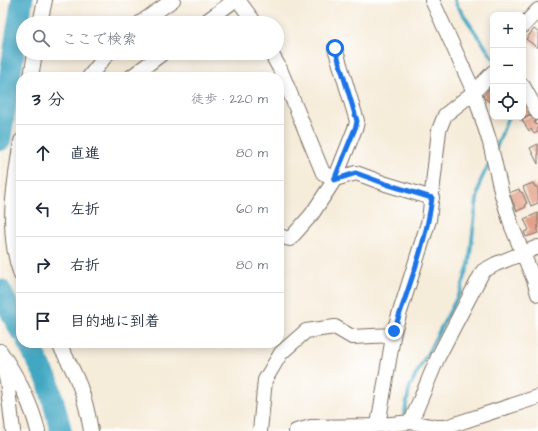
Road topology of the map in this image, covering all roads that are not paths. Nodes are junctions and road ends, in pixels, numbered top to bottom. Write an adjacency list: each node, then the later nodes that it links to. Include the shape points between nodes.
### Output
1 (45, 0): 6 (street)
2 (173, 0): 7 (street)
3 (236, 0): 8 (street); 9 (street)
4 (432, 0): 22 (street)
5 (538, 10): 10 (street)
6 (42, 16)
7 (150, 16)
8 (214, 16)
9 (249, 16)
10 (526, 23)
11 (335, 48): 26 (street, via 357,121)
12 (34, 60): 16 (street)
13 (102, 60): 17 (street)
14 (155, 60): 18 (street)
15 (276, 60): 19 (street)
16 (32, 72)
17 (93, 72)
18 (139, 72)
19 (280, 72)
20 (490, 75): 22 (street)
21 (526, 91): 24 (street)
22 (474, 92): 27 (street, via 445,115 439,130); 30 (street, via 502,195)
23 (284, 94): 26 (street, via 323,173)
24 (538, 113)
25 (16, 176): 31 (street, via 11,226)
26 (334, 180): 27 (street, via 356,173); 28 (street, via 312,214)
27 (432, 198): 33 (street, via 427,227)
28 (285, 237)
29 (538, 247): 30 (street)
30 (523, 254): 32 (street); 38 (street, via 483,271)
31 (16, 255)
32 (538, 294)
33 (392, 335): 39 (street); 44 (street, via 352,338 335,327 306,331 281,353 265,380)
34 (61, 348): 43 (street, via 80,385 88,409)
35 (0, 351): 42 (street, via 27,396)
36 (0, 355): 41 (street)
37 (538, 397): 40 (street, via 446,428)
38 (405, 423): 39 (street); 40 (street)
39 (373, 427): 45 (street, via 312,427)
40 (436, 429)
41 (13, 431)
42 (38, 431)
43 (91, 431)
44 (260, 431)
45 (296, 431)

